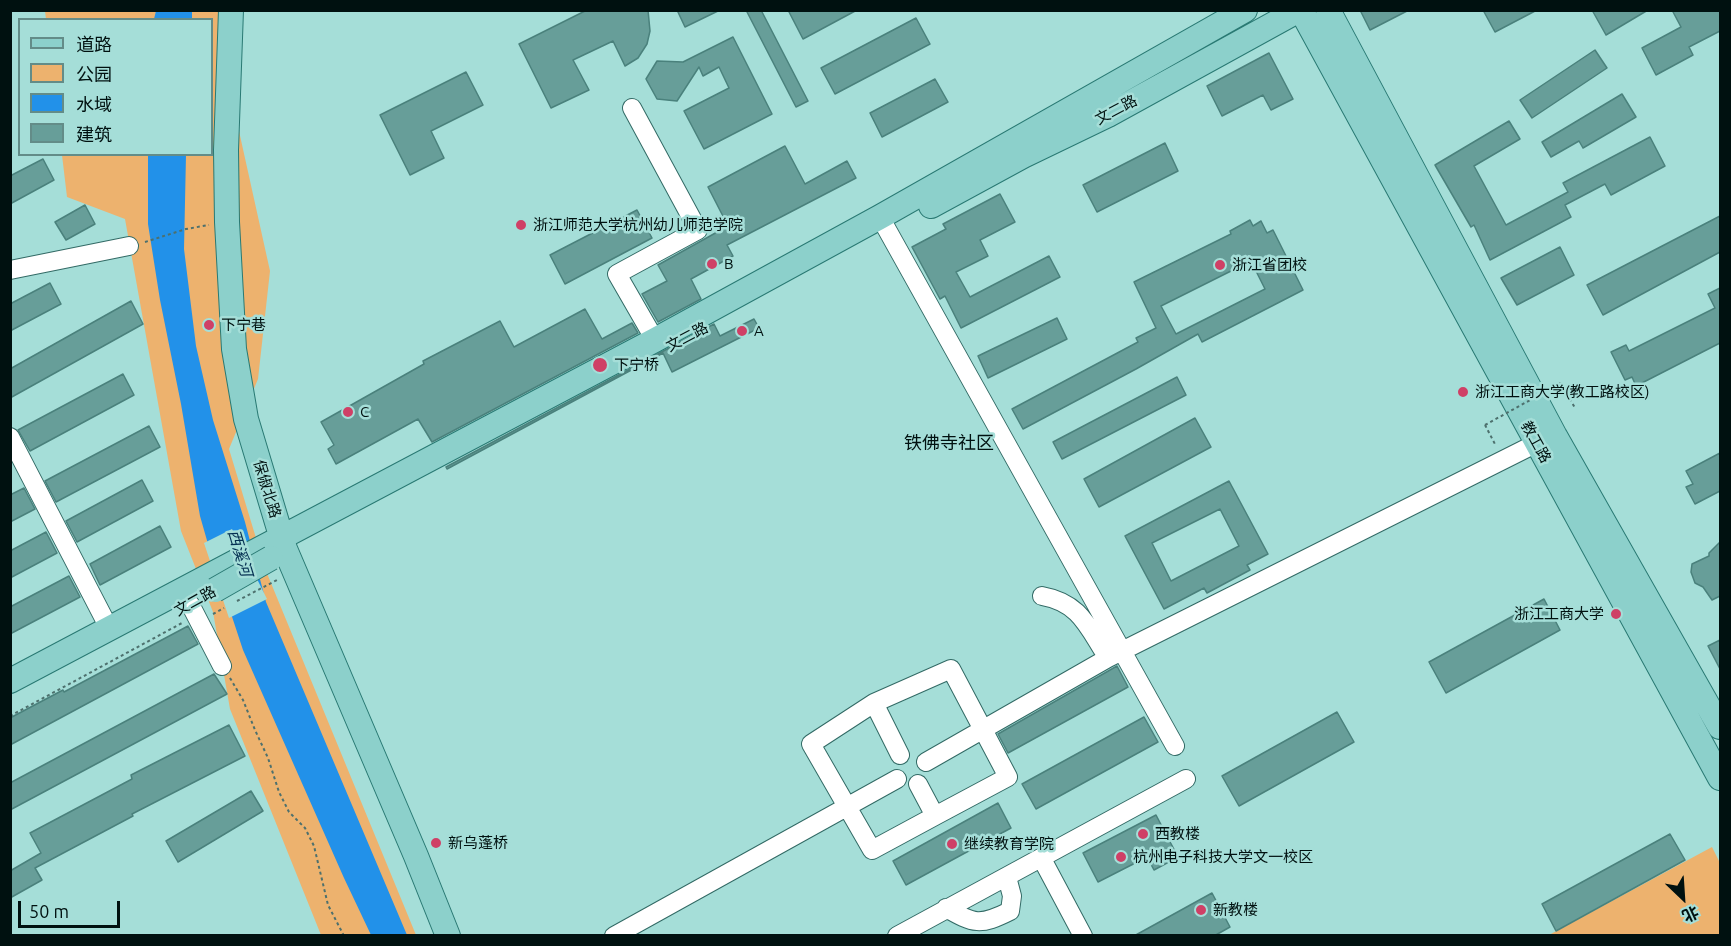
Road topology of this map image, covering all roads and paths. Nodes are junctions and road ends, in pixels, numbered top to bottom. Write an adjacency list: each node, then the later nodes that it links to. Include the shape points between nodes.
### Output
1 (231, 10): 6 (main road, 保俶北路)
2 (1245, 10): 7 (main road, 文二路)
3 (1300, 10): 7 (main road, 文二路, via 1108,115); 13 (main road, 教工路)
4 (1328, 10): 26 (main road, 教工路, via 1555,436)
5 (632, 108): 10 (street, via 698,230 617,274)
6 (227, 222): 8 (path); 15 (main road, 保俶北路, via 234,349)
7 (884, 223): 10 (main road, 文二路); 15 (main road, 文二路); 20 (street)
8 (129, 246): 9 (street)
9 (10, 270)
10 (655, 340): 15 (main road, 文二路)
11 (1575, 408): 14 (path, bridge, via 1561,383 1485,425)
12 (10, 437): 19 (street)
13 (1536, 443): 14 (street); 31 (main road, 教工路)
14 (1504, 460): 20 (street)
15 (275, 548): 16 (main road, 文二路, bridge); 41 (main road, 保俶北路, via 416,856)
16 (212, 583): 18 (main road, 文二路); 19 (main road, 文二路)
17 (1042, 596): 20 (street, via 1078,611)
18 (195, 612): 21 (street); 23 (main road, 文二路); 25 (path, via 184,622)
19 (110, 630): 22 (main road, 文二路)
20 (1115, 654): 27 (street); 28 (street)
21 (222, 666): 40 (path, via 243,700 289,812 314,846 328,905)
22 (10, 681)
23 (10, 699)
24 (874, 703): 27 (street, via 951,669); 29 (street); 35 (street, via 811,744)
25 (10, 716)
26 (1720, 727)
27 (983, 730): 30 (street); 36 (street, via 1008,777)
28 (1175, 746)
29 (900, 755): 30 (street, via 915,752); 32 (street, via 894,764)
30 (927, 762): 34 (street, via 925,777)
31 (1720, 778)
32 (897, 779): 34 (street, via 906,785); 35 (street)
33 (1186, 779): 37 (street)
34 (918, 784): 36 (street)
35 (847, 807): 36 (street, via 872,850); 42 (street)
36 (935, 816)
37 (1042, 859): 38 (street); 44 (street)
38 (1007, 877): 39 (street); 39 (street, via 1012,896 1010,911 989,922 968,921)
39 (946, 908): 43 (street)
40 (344, 936)
41 (448, 936)
42 (614, 936)
43 (897, 936)
44 (1083, 936)

